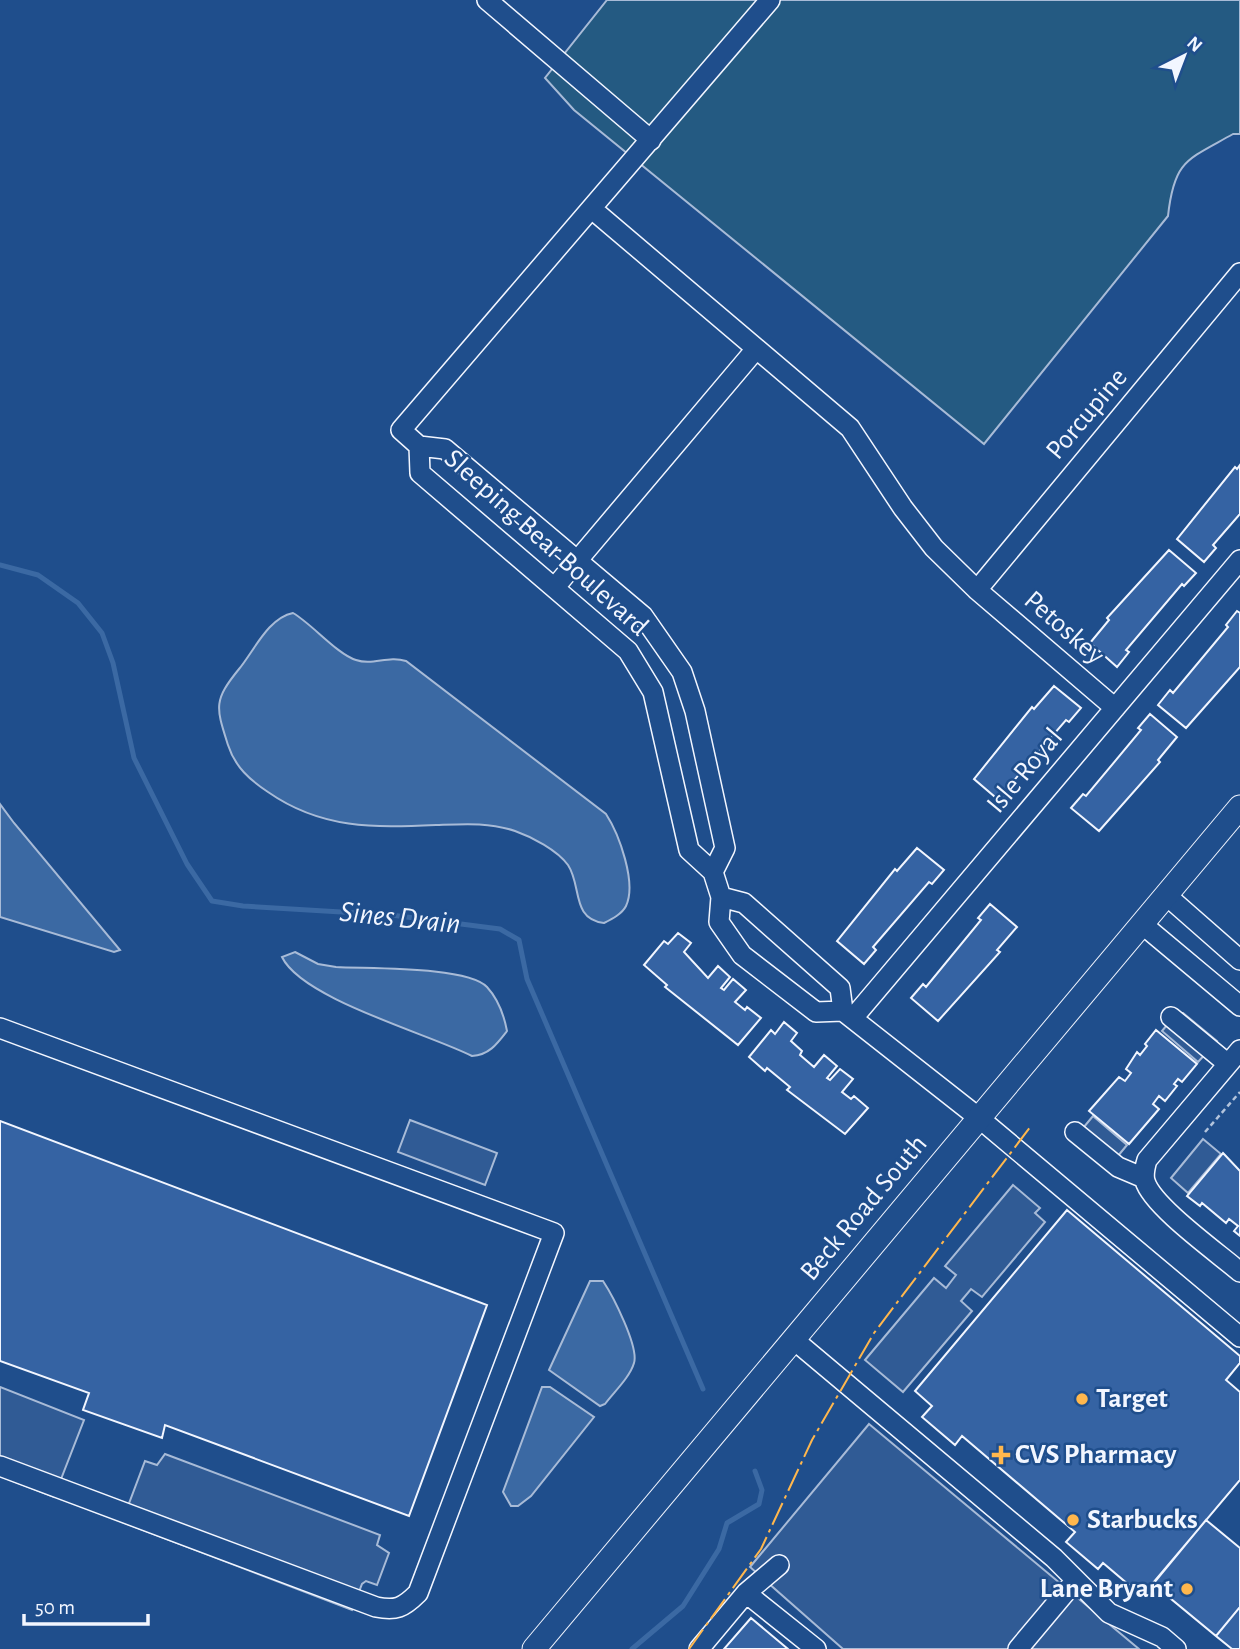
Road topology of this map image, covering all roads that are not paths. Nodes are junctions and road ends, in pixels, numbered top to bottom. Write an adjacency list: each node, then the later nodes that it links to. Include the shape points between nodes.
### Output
1 (487, 0): 3 (street)
2 (770, 0): 3 (street)
3 (651, 140): 4 (street)
4 (592, 209): 6 (street, Petoskey); 7 (street, Sleeping Bear Boulevard, via 401,429)
5 (1240, 273): 11 (street, Porcupine)
6 (756, 349): 9 (street); 11 (street, Petoskey, via 850,428 934,548)
7 (419, 446): 9 (street, Sleeping Bear Boulevard, via 445,449); 10 (street, Sleeping Bear Boulevard, via 420,473)
8 (1240, 560): 12 (street, Isle Royal)
9 (578, 561): 10 (street); 14 (street, Sleeping Bear Boulevard, via 643,615 682,672 725,848)
10 (555, 587): 14 (street, Sleeping Bear Boulevard, via 628,651 642,671 653,692 689,850)
11 (977, 590): 12 (street, Petoskey)
12 (1115, 708): 20 (street, Isle Royal)
13 (1240, 807): 15 (main road, Beck Road South)
14 (713, 872): 16 (street, Sleeping Bear Boulevard)
15 (1166, 895): 17 (main road, Beck Road South); 18 (street)
16 (721, 897): 20 (street, via 744,903 840,988); 20 (street, Sleeping Bear Boulevard, via 719,922 742,954 816,1012)
17 (1142, 924): 19 (street); 24 (main road, Beck Road South)
18 (1240, 960)
19 (1240, 1006)
20 (848, 1014): 24 (street)
21 (1171, 1017): 23 (street)
22 (0, 1028): 30 (street, via 554,1233 418,1593 395,1611)
23 (1234, 1057): 26 (street, via 1147,1160)
24 (979, 1118): 28 (street); 29 (main road, Beck Road South)
25 (1075, 1132): 26 (street, via 1118,1167)
26 (1144, 1178): 27 (street, via 1155,1200)
27 (1240, 1272)
28 (1240, 1337)
29 (793, 1339): 32 (street, via 1054,1558); 34 (main road, Beck Road South)
30 (0, 1466)
31 (779, 1565): 33 (street)
32 (1075, 1581): 37 (street); 38 (street, via 1110,1613)
33 (746, 1593): 35 (street); 36 (street)
34 (534, 1649)
35 (699, 1649)
36 (816, 1649)
37 (1018, 1649)
38 (1176, 1649)

